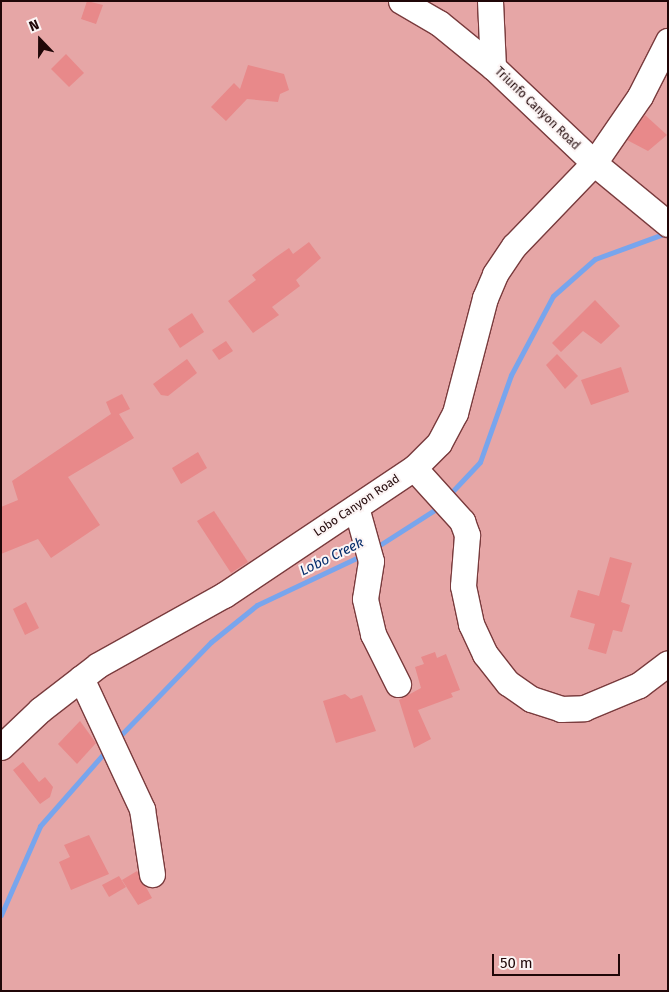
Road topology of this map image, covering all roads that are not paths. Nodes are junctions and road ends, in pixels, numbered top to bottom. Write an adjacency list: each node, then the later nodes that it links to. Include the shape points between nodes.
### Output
1 (401, 1): 4 (street, Triunfo Canyon Road, via 439,23)
2 (490, 1): 4 (street)
3 (668, 41): 5 (street, Lobo Canyon Road, via 640,96)
4 (494, 67): 5 (street, Triunfo Canyon Road)
5 (594, 163): 6 (street, Triunfo Canyon Road); 7 (street, Lobo Canyon Road, via 514,246 495,274 485,298 456,413 439,443)
6 (668, 224)
7 (414, 468): 8 (street, Lobo Canyon Road); 9 (street, via 454,512 467,535 463,586 471,624 485,654 508,683 531,699 561,708 584,708 639,685)
8 (356, 506): 10 (street, Lobo Canyon Road, via 224,594); 11 (street, via 371,560 365,599 373,634)
9 (668, 663)
10 (81, 678): 12 (street, Lobo Canyon Road); 13 (street, via 142,809)
11 (398, 684)
12 (1, 748)
13 (152, 874)

